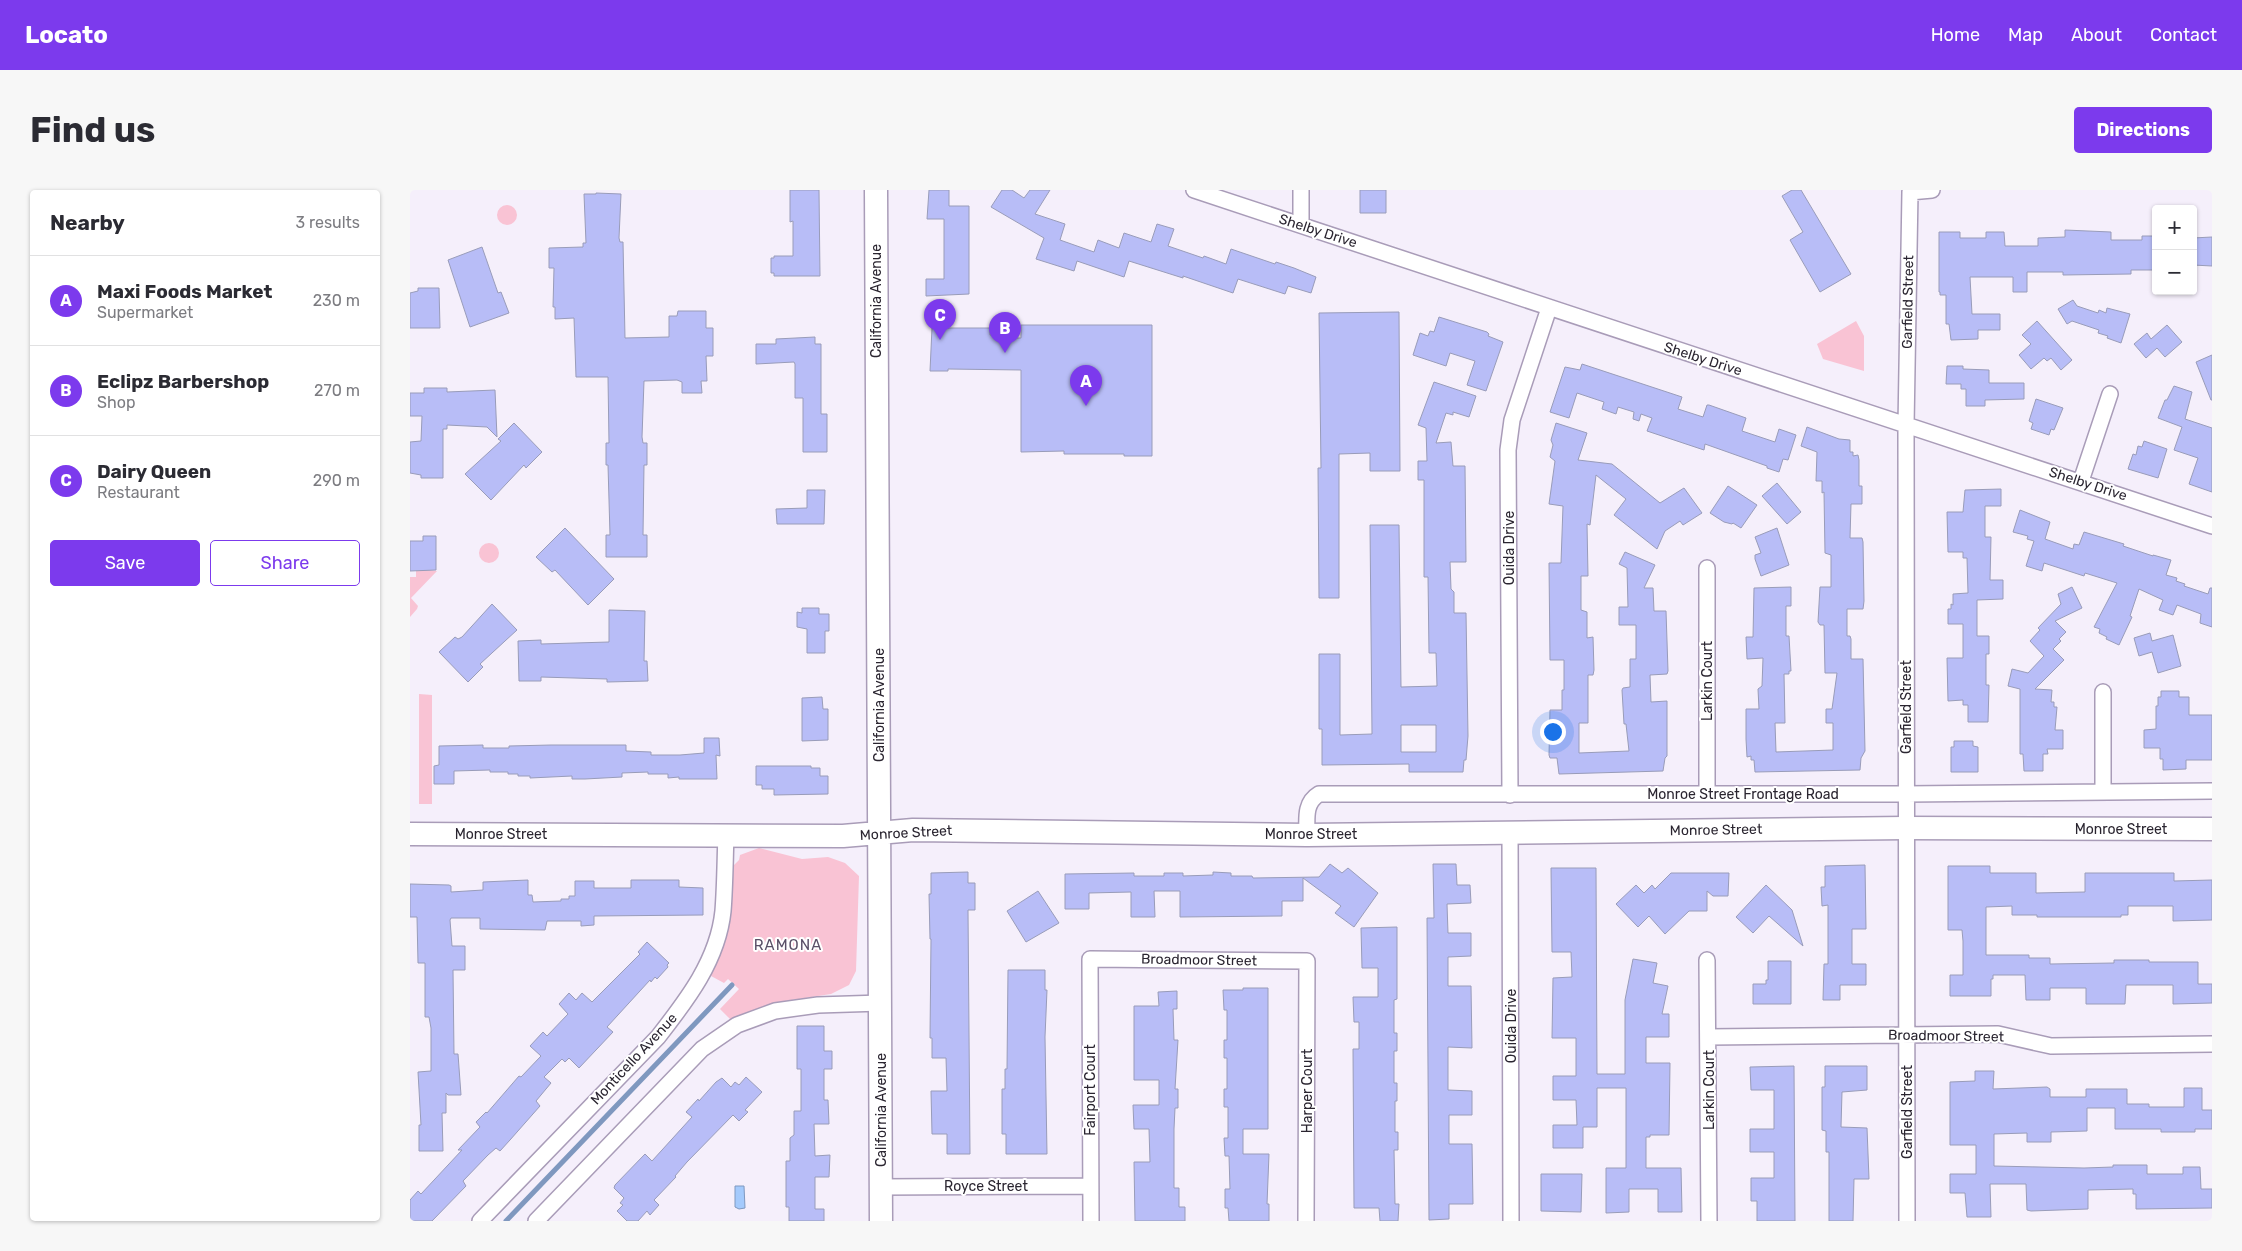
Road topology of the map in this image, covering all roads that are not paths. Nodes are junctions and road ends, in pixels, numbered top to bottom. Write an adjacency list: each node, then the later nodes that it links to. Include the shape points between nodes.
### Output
1 (876, 190): 23 (main road, California Avenue)
2 (1194, 190): 5 (street, Shelby Drive)
3 (1301, 190): 5 (street)
4 (1932, 190): 8 (street, Garfield Street, via 1910,192)
5 (1301, 225): 6 (street, Shelby Drive)
6 (1549, 308): 8 (street, Shelby Drive); 17 (street, Ouida Drive, via 1512,420 1508,450)
7 (2110, 394): 9 (street)
8 (1906, 426): 9 (street, Shelby Drive); 16 (street, Garfield Street)
9 (2081, 482): 10 (street, Shelby Drive)
10 (2212, 526)
11 (1707, 568): 15 (street, Larkin Court)
12 (2103, 692): 13 (street)
13 (2103, 791): 14 (street, Monroe Street Frontage Road); 16 (street, Monroe Street Frontage Road)
14 (2212, 791)
15 (1707, 794): 16 (street, Monroe Street Frontage Road); 17 (street, Monroe Street Frontage Road)
16 (1906, 794): 18 (street, Garfield Street)
17 (1510, 795): 24 (street, Monroe Street Frontage Road, via 1319,794 1308,804)
18 (1905, 828): 19 (main road, Monroe Street); 20 (main road, Monroe Street); 29 (street, Garfield Street)
19 (2212, 829)
20 (1510, 832): 24 (main road, Monroe Street); 39 (street, Ouida Drive)
21 (410, 834): 22 (main road, Monroe Street)
22 (726, 834): 23 (main road, Monroe Street); 34 (street, Monticello Avenue, via 719,928 703,973 684,1004 658,1037)
23 (880, 834): 24 (main road, Monroe Street, via 923,830); 28 (main road, California Avenue)
24 (1307, 835)
25 (1090, 959): 27 (street, Broadmoor Street); 32 (street, Fairport Court)
26 (1707, 960): 30 (street, Larkin Court)
27 (1308, 961): 38 (street, Harper Court)
28 (881, 1002): 33 (main road, California Avenue); 35 (street, via 775,1011 737,1025 702,1049)
29 (1907, 1035): 30 (street, Broadmoor Street); 31 (street, Broadmoor Street, via 1998,1034 2051,1046); 41 (street, Garfield Street)
30 (1709, 1037): 40 (street, Larkin Court)
31 (2212, 1044)
32 (1090, 1186): 33 (street, Royce Street); 37 (street, Fairport Court)
33 (881, 1187): 36 (main road, California Avenue)
34 (480, 1221)
35 (536, 1221)
36 (881, 1221)
37 (1091, 1221)
38 (1306, 1221)
39 (1511, 1221)
40 (1709, 1221)
41 (1907, 1221)

